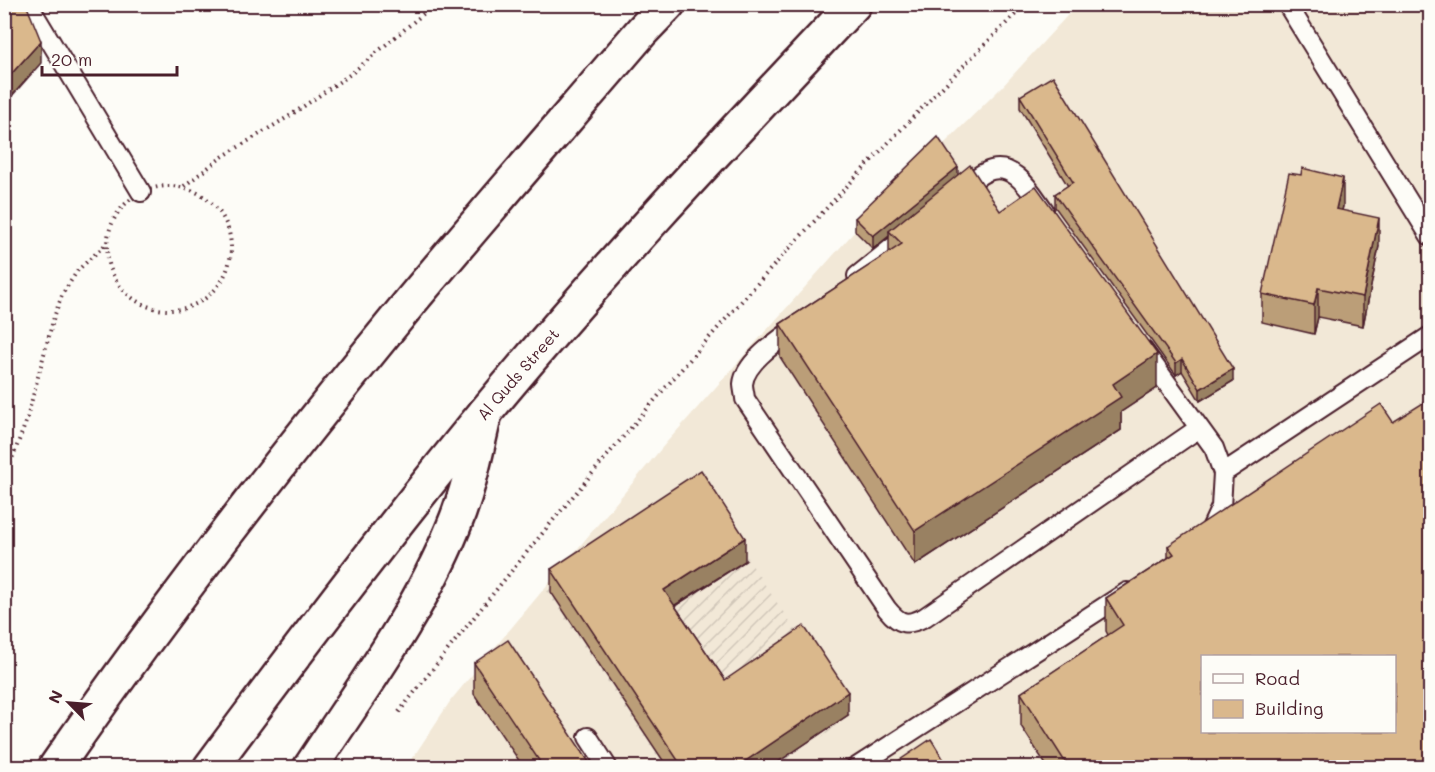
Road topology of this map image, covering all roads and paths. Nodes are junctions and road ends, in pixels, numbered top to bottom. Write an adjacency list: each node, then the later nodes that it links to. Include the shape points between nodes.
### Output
1 (28, 4): 8 (lane)
2 (435, 4): 7 (path, via 352,73)
3 (668, 4): 26 (main road, via 411,302 230,529)
4 (854, 4): 18 (main road, Al Quds Street, via 670,200)
5 (1026, 4): 24 (path, via 873,160 642,414)
6 (1287, 4): 12 (lane)
7 (184, 186): 8 (path, via 162,185); 13 (path, via 204,195 220,210 230,229 232,251 227,272 215,291 197,304 176,310 154,309 119,286 109,266)
8 (141, 192): 13 (path, via 124,205 111,223)
9 (946, 203): 11 (lane, via 987,171 1002,170 1017,176)
10 (920, 225): 14 (lane)
11 (1055, 226)
12 (1431, 236)
13 (106, 244): 21 (path, via 78,270 63,293 26,422)
14 (848, 284)
15 (812, 313): 19 (lane, via 748,369 743,384 745,399 897,621 912,624 925,617)
16 (1130, 331): 19 (lane)
17 (1431, 336): 20 (lane)
18 (485, 413): 27 (main road, Al Quds Street, via 331,605); 28 (main road, via 470,482 432,575)
19 (1199, 428): 20 (lane, via 1214,448)
20 (1223, 473): 22 (lane, via 1221,507 1206,538)
21 (4, 480)
22 (1197, 545)
23 (1140, 584): 30 (lane)
24 (398, 714)
25 (588, 737): 29 (lane)
26 (55, 768)
27 (210, 768)
28 (310, 768)
29 (608, 768)
30 (855, 768)

